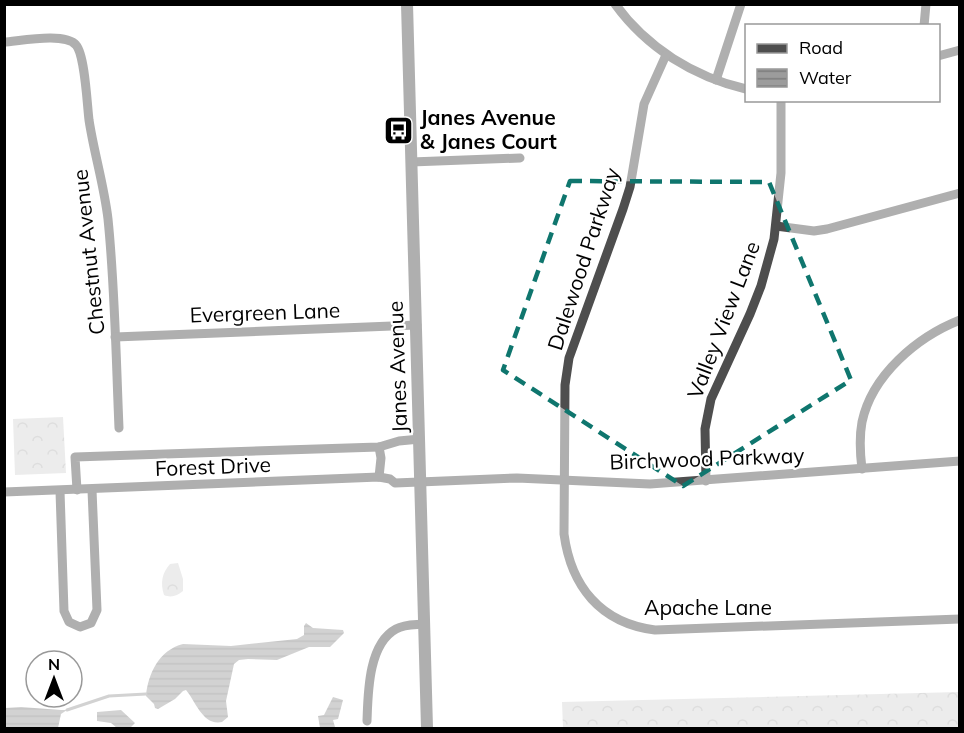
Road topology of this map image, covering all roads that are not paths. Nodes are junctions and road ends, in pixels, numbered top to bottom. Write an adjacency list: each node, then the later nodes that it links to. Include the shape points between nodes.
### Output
1 (407, 4): 14 (street, Janes Avenue)
2 (615, 4): 8 (street)
3 (741, 4): 10 (street)
4 (926, 4): 5 (street)
5 (924, 24)
6 (4, 42): 19 (street, Chestnut Avenue, via 52,38 77,46 108,217)
7 (960, 50): 9 (street)
8 (666, 55): 10 (street); 26 (street, Dalewood Parkway, via 644,104 627,198 569,358 565,385)
9 (940, 56)
10 (716, 80): 11 (street)
11 (745, 88)
12 (781, 102): 16 (street, Valley View Lane)
13 (520, 158): 14 (street)
14 (411, 162): 18 (street, Janes Avenue)
15 (960, 193): 16 (street, via 827,229)
16 (776, 226): 27 (street, Valley View Lane, via 761,286 711,399 705,429)
17 (960, 320): 24 (street, via 917,345 884,377 862,420)
18 (417, 325): 19 (street, Evergreen Lane); 21 (street, Janes Avenue)
19 (115, 337): 20 (street, Chestnut Avenue)
20 (119, 428)
21 (420, 439): 22 (street); 28 (street, Janes Avenue)
22 (379, 447): 25 (street); 29 (street, via 75,457)
23 (960, 461): 24 (street, Birchwood Parkway)
24 (862, 469): 27 (street, Birchwood Parkway)
25 (379, 477): 28 (street, Forest Drive, via 395,483); 30 (street, Forest Drive)
26 (565, 480): 27 (street, Birchwood Parkway); 28 (street, Birchwood Parkway); 33 (street, Apache Lane, via 564,534 572,569 588,597 630,625 655,630)
27 (706, 481)
28 (421, 482): 34 (street, Janes Avenue)
29 (77, 490): 30 (street, Forest Drive); 31 (street, Forest Drive)
30 (92, 490): 31 (street, via 97,610 91,622 80,627 69,622 64,611)
31 (60, 491): 32 (street, Forest Drive)
32 (4, 492)
33 (960, 618)
34 (424, 624): 35 (street, via 397,628 383,641 370,679); 36 (street, Janes Avenue)
35 (367, 722)
36 (427, 729)

